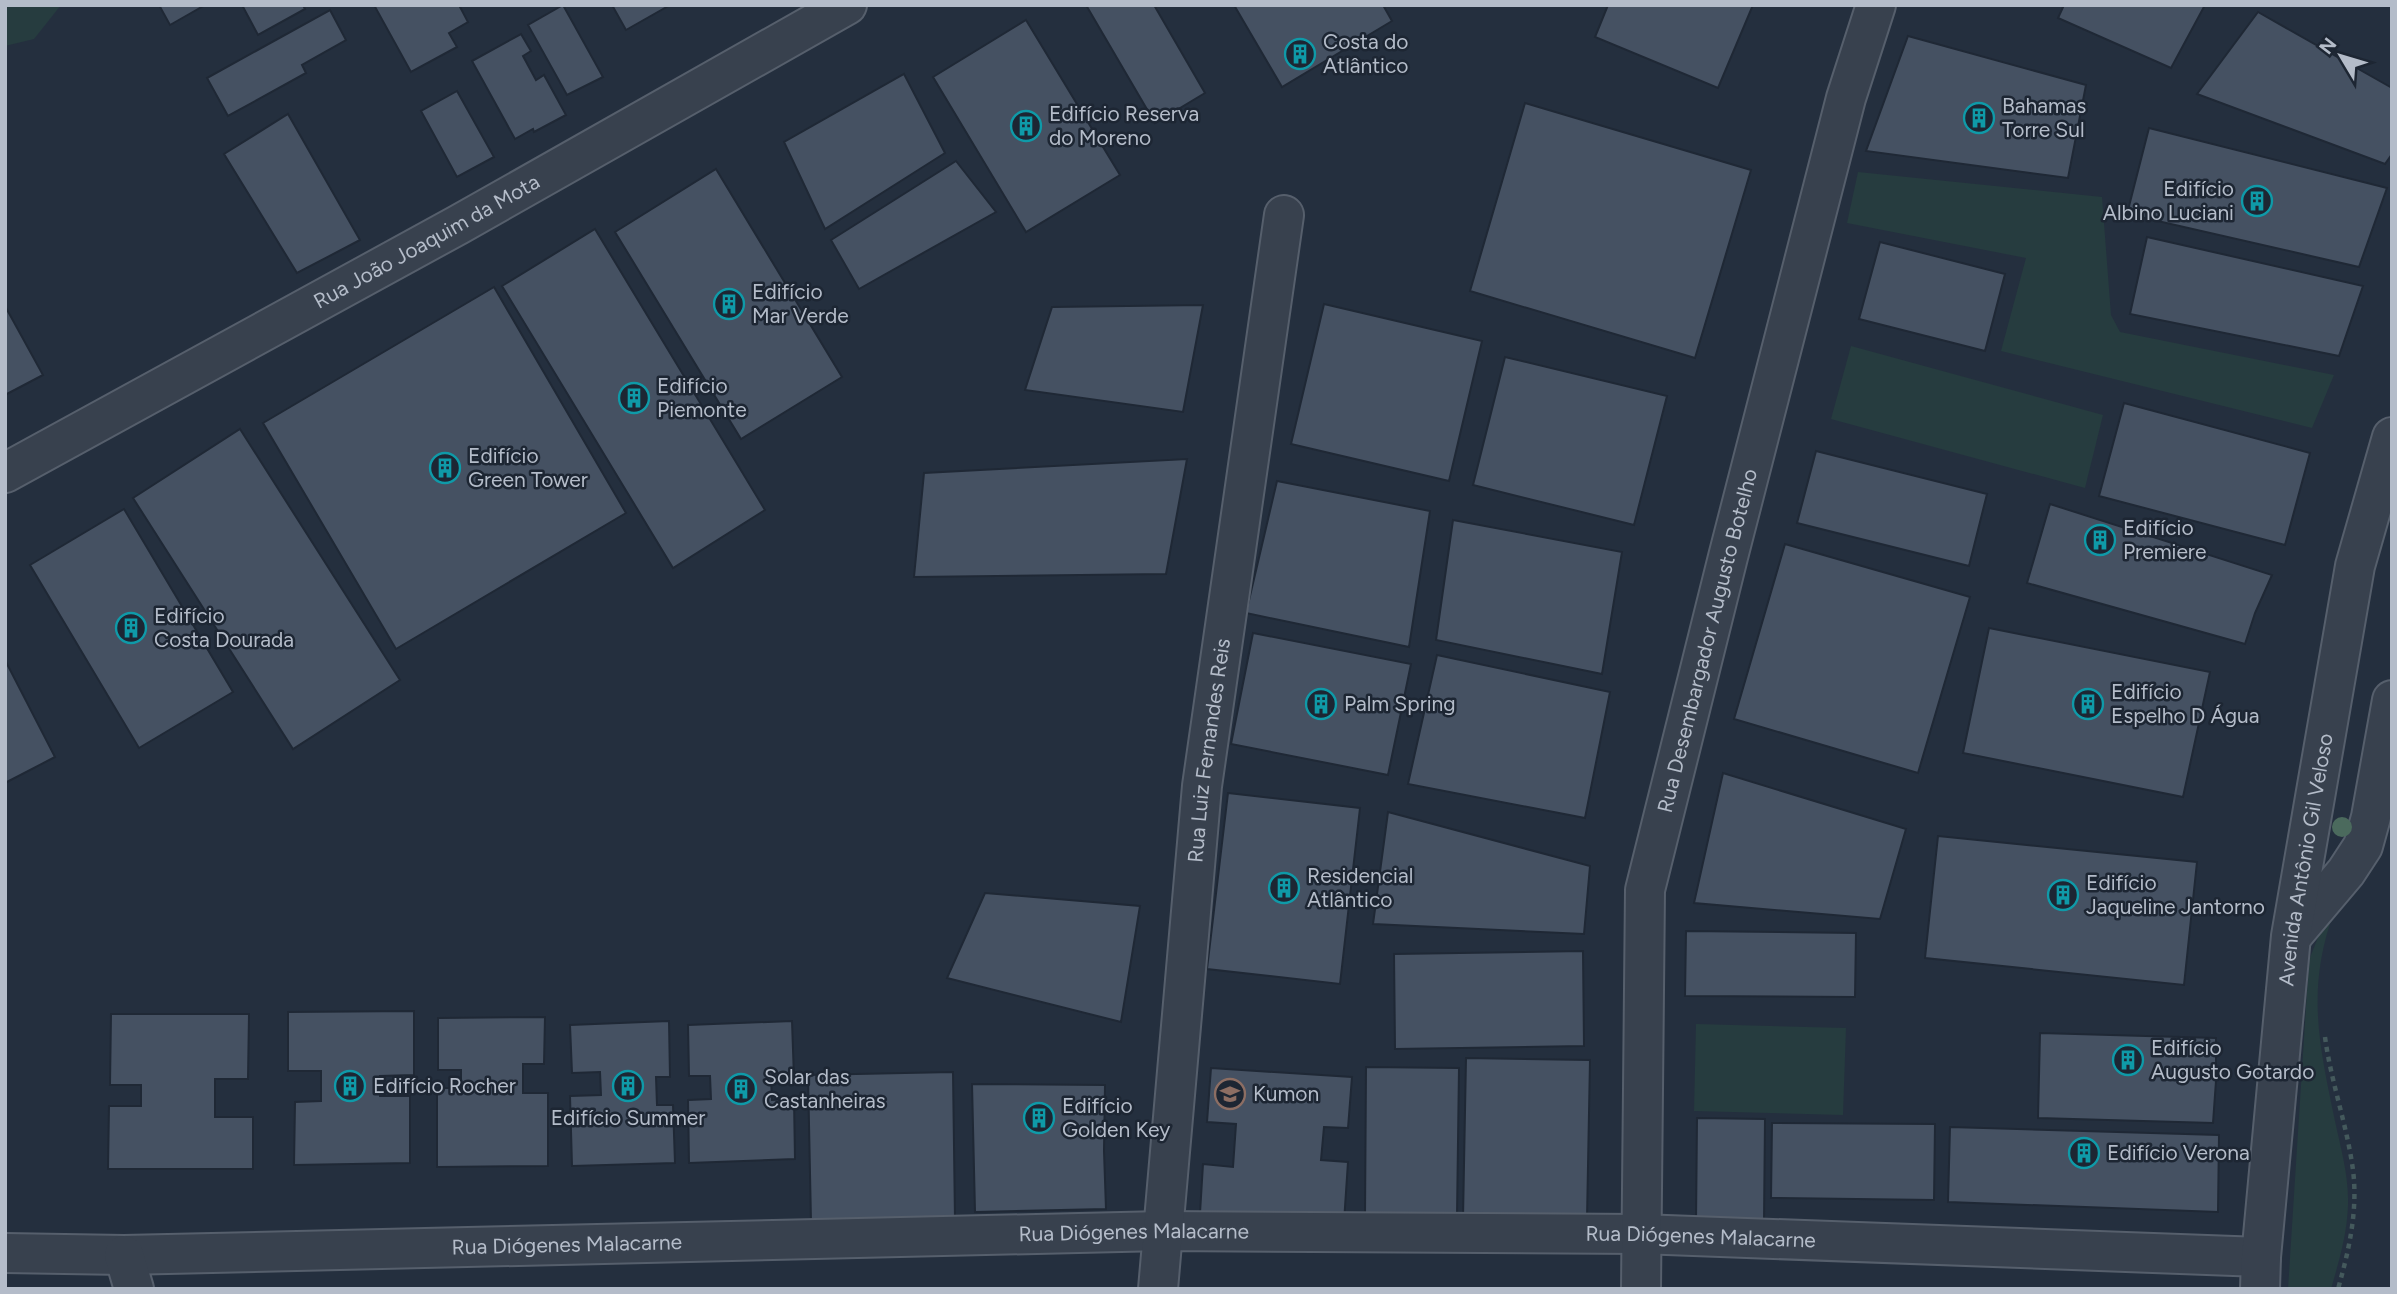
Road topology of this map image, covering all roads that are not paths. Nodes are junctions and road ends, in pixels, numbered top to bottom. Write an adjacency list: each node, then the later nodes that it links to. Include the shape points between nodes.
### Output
1 (847, 5): 5 (street, Rua João Joaquim da Mota, via 446,232)
2 (1876, 5): 9 (street, Rua Desembargador Augusto Botelho, via 1846,98 1645,891)
3 (1284, 215): 8 (street, Rua Luiz Fernandes Reis, via 1202,786)
4 (2392, 437): 7 (street, Avenida Antônio Gil Veloso, via 2355,566)
5 (5, 473)
6 (2392, 700): 7 (street, via 2363,846)
7 (2291, 936): 12 (street, Avenida Antônio Gil Veloso)
8 (1163, 1231): 9 (street, Rua Diógenes Malacarne); 11 (street, Rua Diógenes Malacarne); 13 (street, Rua Luiz Fernandes Reis)
9 (1640, 1234): 12 (street, Rua Diógenes Malacarne); 14 (street, Rua Desembargador Augusto Botelho)
10 (5, 1253): 11 (street, Rua Diógenes Malacarne)
11 (129, 1272)
12 (2260, 1273)
13 (1158, 1289)
14 (1641, 1289)

